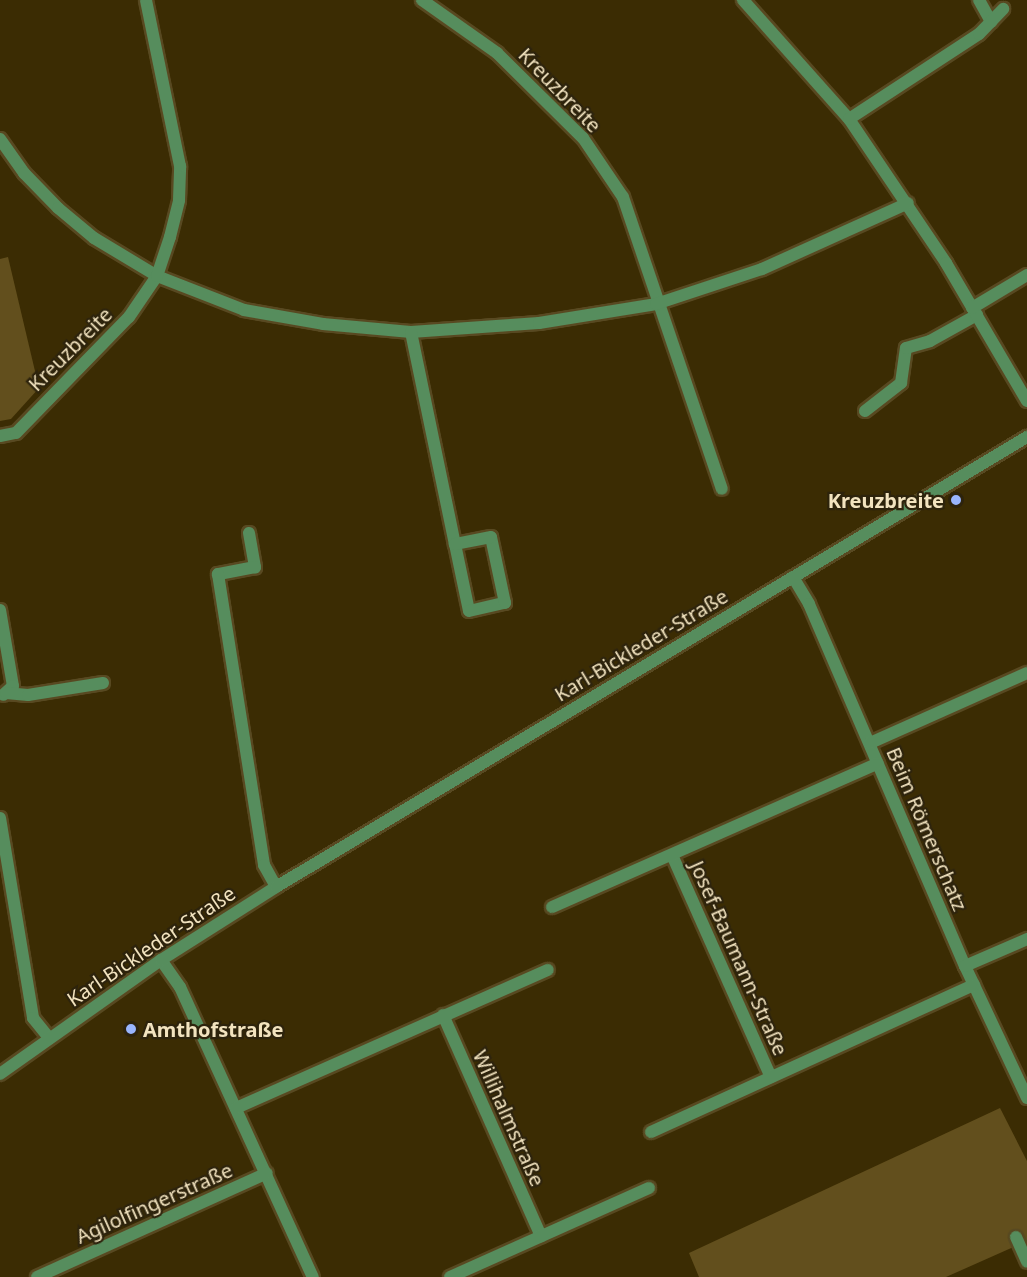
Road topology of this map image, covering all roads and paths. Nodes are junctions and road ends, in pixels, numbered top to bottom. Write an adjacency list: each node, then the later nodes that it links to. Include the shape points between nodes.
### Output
1 (146, 0): 11 (street, Kreuzbreite, via 180,166 179,200)
2 (422, 0): 12 (street, Kreuzbreite, via 497,53 583,138 623,197)
3 (743, 0): 7 (street)
4 (979, 0): 6 (street)
5 (1003, 9): 6 (street)
6 (991, 22): 7 (street, via 979,34)
7 (849, 119): 9 (street)
8 (0, 139): 11 (street, via 24,173 58,207 94,238)
9 (908, 203): 12 (street, via 762,269); 13 (street)
10 (1027, 275): 13 (street)
11 (157, 276): 14 (street, via 244,309 323,324); 17 (street, Kreuzbreite, via 113,333 15,433)
12 (657, 304): 14 (street, via 539,324); 19 (street, Kreuzbreite)
13 (975, 311): 15 (street); 16 (street, via 930,341 906,348 901,383)
14 (411, 332): 21 (street)
15 (1027, 401)
16 (866, 411)
17 (0, 436)
18 (1027, 437): 22 (street, Karl-Bickleder-Straße)
19 (722, 489)
20 (249, 533): 31 (street, via 255,567 218,574 264,865)
21 (455, 544): 21 (street, via 469,611 505,603 491,537)
22 (793, 577): 27 (street, Beim Römerschatz); 31 (street, Karl-Bickleder-Straße)
23 (0, 610): 26 (street, via 13,686)
24 (1027, 673): 27 (street)
25 (103, 683): 26 (street)
26 (3, 696)
27 (870, 744): 28 (street, Beim Römerschatz)
28 (878, 763): 30 (street, Josef-Baumann-Straße); 35 (street, Beim Römerschatz)
29 (0, 818): 39 (street, via 33,1018)
30 (672, 855): 32 (street, Josef-Baumann-Straße); 41 (street, Josef-Baumann-Straße)
31 (276, 887): 34 (street, Karl-Bickleder-Straße)
32 (552, 907)
33 (1027, 939): 35 (street)
34 (161, 960): 39 (street, Karl-Bickleder-Straße); 43 (street, via 180,987)
35 (965, 966): 37 (street, Beim Römerschatz)
36 (548, 970): 38 (street)
37 (974, 986): 41 (street, Josef-Baumann-Straße); 42 (street, Beim Römerschatz)
38 (443, 1016): 43 (street); 47 (street, Willihalmstraße)
39 (49, 1038): 40 (street, Karl-Bickleder-Straße)
40 (0, 1074)
41 (771, 1077): 44 (street, Josef-Baumann-Straße)
42 (1027, 1097)
43 (237, 1108): 45 (street)
44 (651, 1132)
45 (267, 1173): 50 (street, Agilolfingerstraße); 52 (street)
46 (649, 1188): 47 (street)
47 (541, 1236): 53 (street)
48 (1016, 1237): 49 (street)
49 (1027, 1262)
50 (58, 1273): 51 (street, Agilolfingerstraße)
51 (37, 1277)
52 (313, 1277)
53 (450, 1277)

